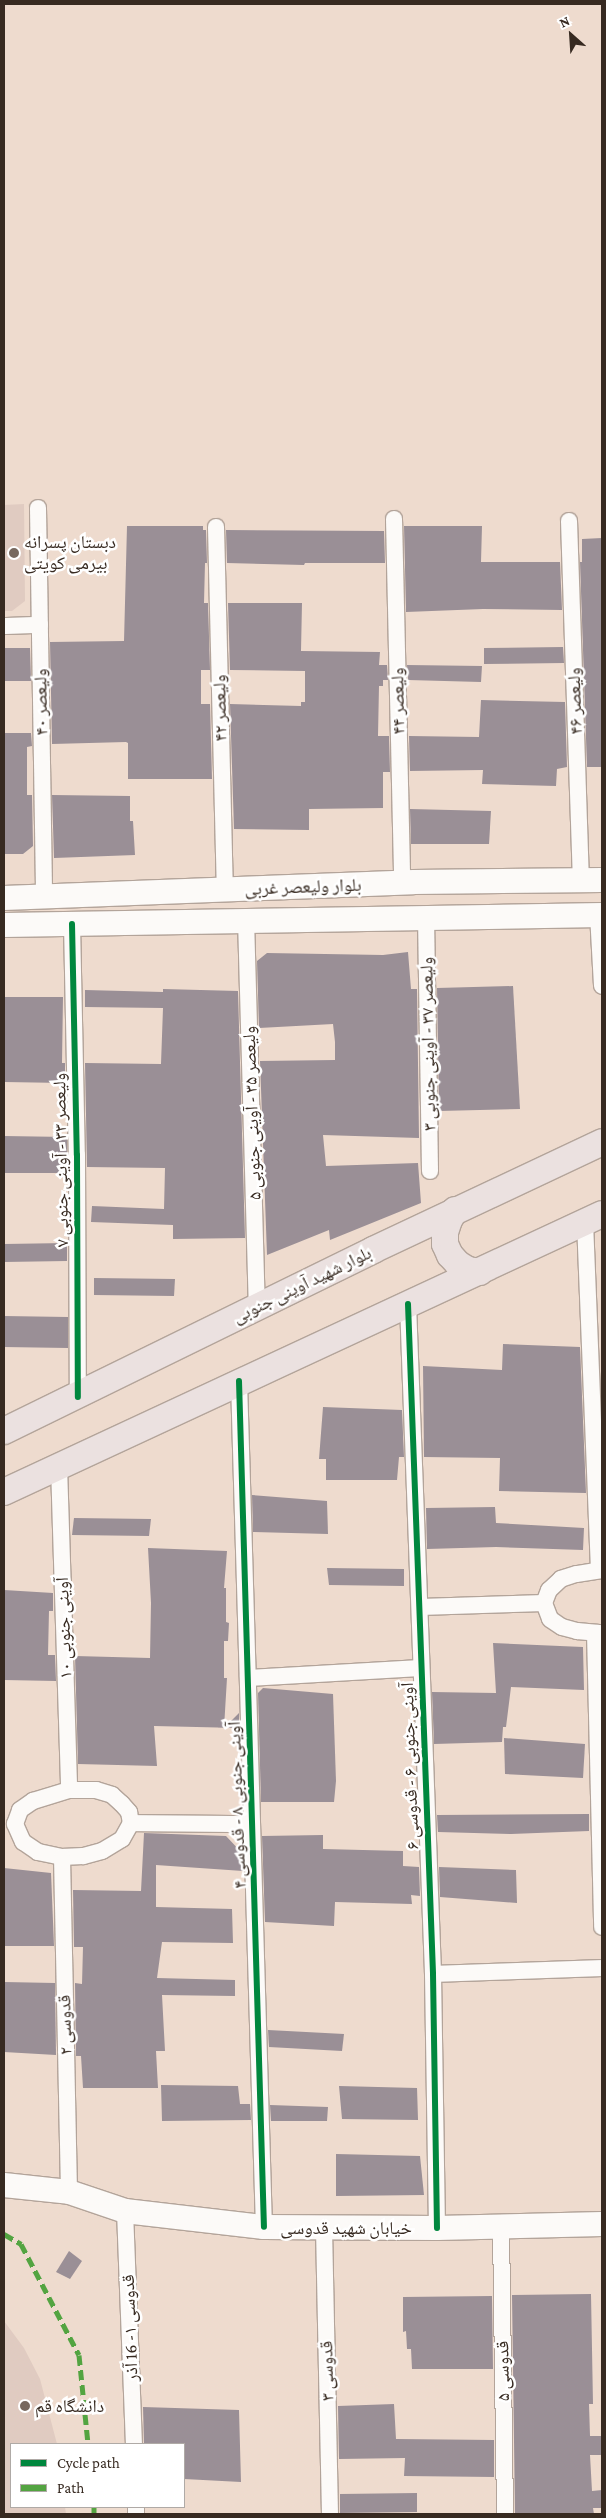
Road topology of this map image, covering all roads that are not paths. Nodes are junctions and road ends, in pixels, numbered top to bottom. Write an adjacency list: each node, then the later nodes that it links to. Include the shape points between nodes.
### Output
1 (38, 508): 5 (street, ولیعصر ۴۰)
2 (394, 519): 8 (street, ولیعصر ۴۴)
3 (569, 521): 7 (street, ولیعصر ۴۶)
4 (216, 527): 9 (street, ولیعصر ۴۲)
5 (40, 625): 6 (street); 10 (street, ولیعصر ۴۰)
6 (4, 626)
7 (592, 880): 8 (main road, بلوار ولیعصر غربی)
8 (402, 883): 9 (main road, بلوار ولیعصر غربی)
9 (225, 890): 10 (main road, بلوار ولیعصر غربی)
10 (44, 897): 11 (main road, بلوار ولیعصر غربی)
11 (4, 898)
12 (600, 915): 13 (main road, بلوار ولیعصر غربی); 17 (street)
13 (426, 916): 14 (main road, بلوار ولیعصر غربی); 19 (street, ولیعصر ۳۷ - آوینی جنوبی ۳)
14 (246, 920): 15 (main road, بلوار ولیعصر غربی); 24 (street, ولیعصر ۳۵ - آوینی جنوبی ۵)
15 (72, 924): 16 (main road, بلوار ولیعصر غربی); 26 (street, ولیعصر ۳۳ - آوینی جنوبی ۷)
16 (4, 925)
17 (602, 986)
18 (602, 1142): 20 (main road, بلوار شهید آوینی جنوبی)
19 (430, 1171)
20 (456, 1210): 22 (main road, via 448,1220 445,1232 450,1255 468,1270); 24 (main road, بلوار شهید آوینی جنوبی)
21 (594, 1218): 22 (main road); 30 (street)
22 (480, 1272): 23 (main road)
23 (408, 1304): 25 (main road); 32 (street, آوینی جنوبی ۶ - قدوسی ۶)
24 (257, 1307): 26 (main road, بلوار شهید آوینی جنوبی)
25 (239, 1381): 28 (main road); 35 (street, آوینی جنوبی ۸ - قدوسی ۴)
26 (78, 1396): 27 (main road, بلوار شهید آوینی جنوبی)
27 (4, 1431)
28 (59, 1466): 29 (main road); 36 (street, آوینی جنوبی ۱۰)
29 (4, 1492)
30 (601, 1570): 31 (street, via 561,1579 549,1590)
31 (544, 1603): 32 (street); 33 (street, via 550,1619 562,1627)
32 (420, 1607): 34 (street, آوینی جنوبی ۶ - قدوسی ۶)
33 (599, 1633): 41 (street)
34 (422, 1668): 35 (street); 43 (street, آوینی جنوبی ۶ - قدوسی ۶)
35 (248, 1678): 39 (street, آوینی جنوبی ۸ - قدوسی ۴)
36 (69, 1790): 37 (street, via 33,1801); 38 (street, via 96,1790 112,1795 129,1812)
37 (9, 1824): 40 (street, via 23,1842 38,1852)
38 (131, 1824): 39 (street); 40 (street, via 122,1839 102,1851)
39 (252, 1824): 48 (street, آوینی جنوبی ۸ - قدوسی ۴)
40 (62, 1857): 45 (street, قدوسی ۲)
41 (602, 1927)
42 (602, 1968): 43 (street)
43 (433, 1974): 51 (street, آوینی جنوبی ۶ - قدوسی ۶)
44 (4, 2185): 45 (main road, خیابان شهید قدوسی)
45 (69, 2192): 46 (main road, خیابان شهید قدوسی)
46 (125, 2211): 48 (main road, خیابان شهید قدوسی); 52 (street, قدوسی ۱- 16 آذر)
47 (602, 2224): 49 (main road, خیابان شهید قدوسی)
48 (264, 2227): 50 (main road, خیابان شهید قدوسی)
49 (501, 2227): 51 (main road, خیابان شهید قدوسی); 54 (street, قدوسی ۵)
50 (324, 2228): 51 (main road, خیابان شهید قدوسی); 53 (street, قدوسی ۳)
51 (437, 2228)
52 (134, 2443)
53 (330, 2514)
54 (505, 2514)

